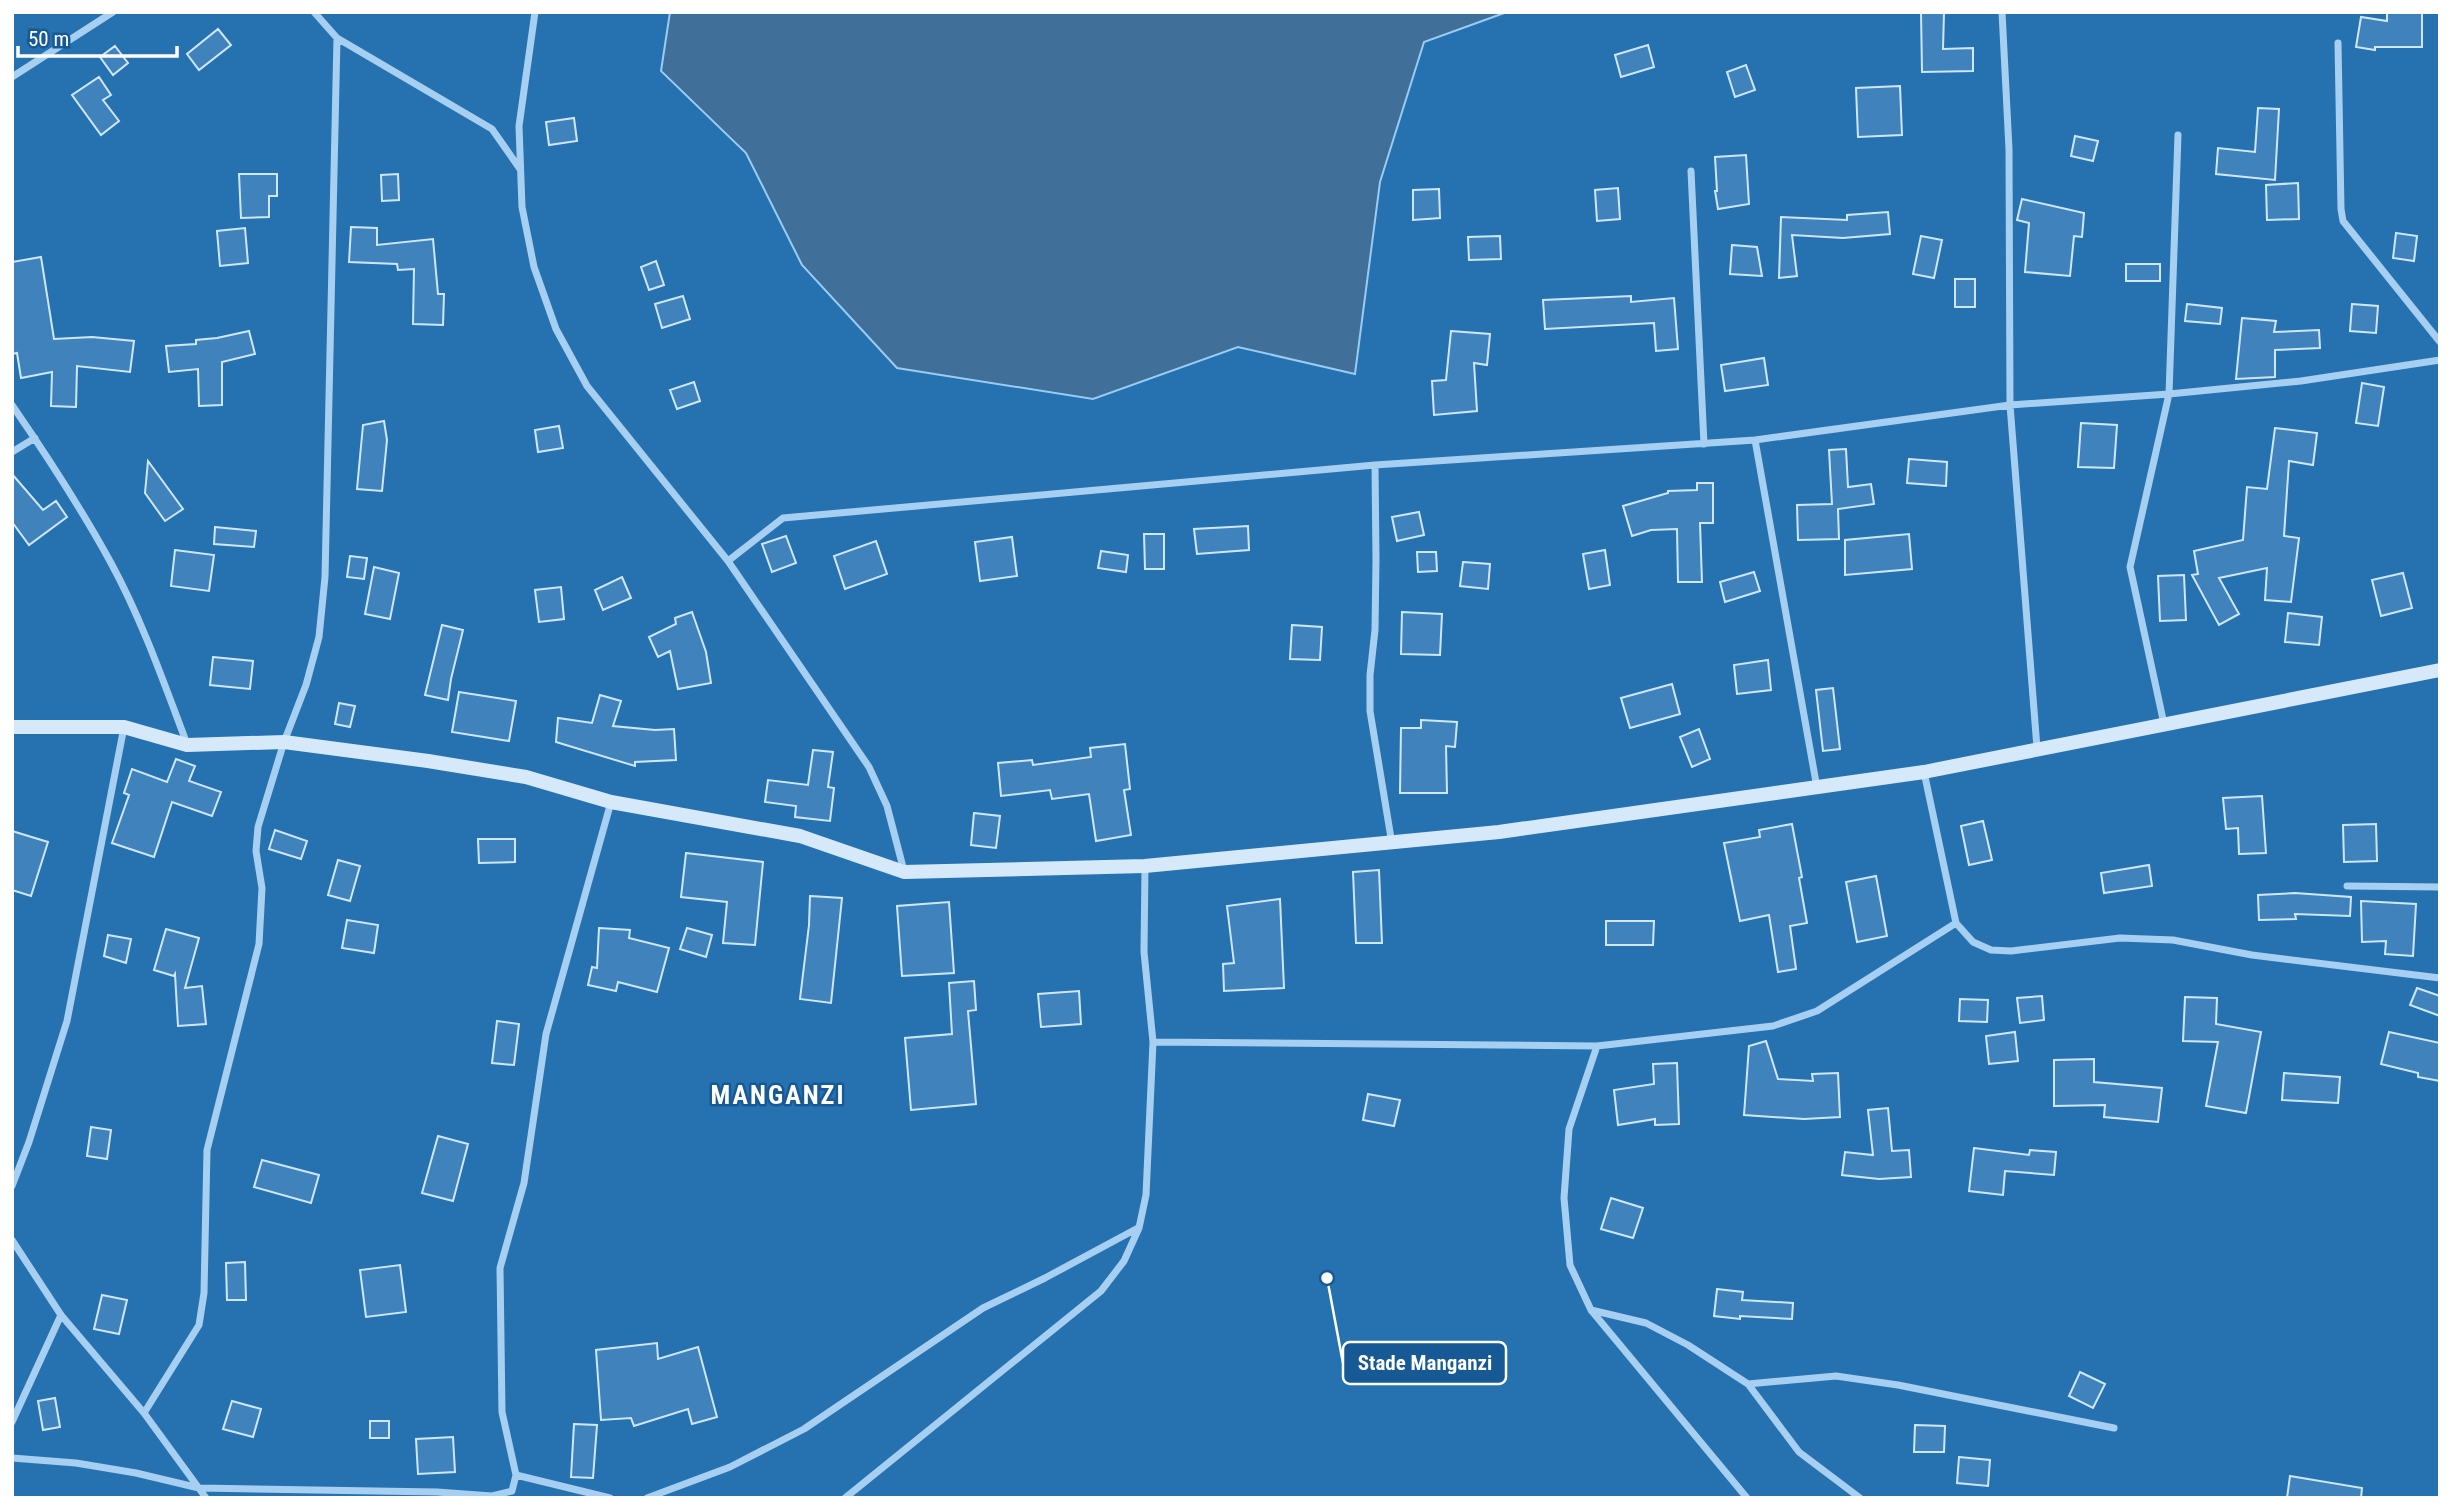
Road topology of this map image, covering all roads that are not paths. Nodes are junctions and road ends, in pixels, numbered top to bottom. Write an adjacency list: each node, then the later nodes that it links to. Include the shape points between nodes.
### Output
1 (113, 12): 7 (street)
2 (314, 12): 5 (street)
3 (535, 12): 9 (street, via 519,126)
4 (2002, 12): 15 (street, via 2009,149)
5 (337, 38): 9 (street, via 492,129); 26 (street, via 325,577 319,637)
6 (2337, 43): 11 (street, via 2343,221)
7 (12, 77)
8 (2178, 135): 13 (street)
9 (520, 170): 21 (street, via 534,267 556,329 587,386)
10 (1691, 171): 18 (street)
11 (2440, 342)
12 (2440, 360): 13 (street, via 2301,381)
13 (2169, 394): 15 (street); 23 (street, via 2130,567)
14 (12, 405): 16 (street)
15 (2010, 405): 17 (street); 28 (street)
16 (35, 438): 19 (street); 27 (street, via 112,565)
17 (1755, 440): 18 (street); 30 (street)
18 (1704, 444): 20 (street)
19 (12, 452)
20 (1375, 465): 21 (street, via 783,518); 32 (street, via 1370,711)
21 (728, 561): 34 (street, via 869,767 887,806)
22 (2440, 670): 23 (main road)
23 (2164, 724): 28 (main road)
24 (12, 727): 25 (main road)
25 (124, 727): 27 (main road); 41 (street, via 67,1021)
26 (284, 741): 27 (main road); 31 (main road, via 526,778); 47 (street, via 258,827 259,944 207,1150 205,1293 199,1325)
27 (187, 745)
28 (2037, 748): 29 (main road)
29 (1924, 772): 30 (main road); 37 (street)
30 (1817, 789): 32 (main road)
31 (611, 802): 34 (main road, via 800,836); 51 (street, via 546,1034 524,1183 500,1268 502,1412)
32 (1392, 844): 33 (main road)
33 (1145, 866): 34 (main road); 39 (street, via 1144,952)
34 (904, 872)
35 (2347, 886): 36 (street)
36 (2440, 887)
37 (1956, 923): 38 (street, via 1973,942 1991,950 2120,938 2173,940 2252,955); 40 (street, via 1817,1011 1773,1026)
38 (2440, 978)
39 (1153, 1042): 40 (street); 42 (street, via 1146,1195)
40 (1597, 1046): 44 (street, via 1569,1129 1564,1198 1570,1265)
41 (12, 1186)
42 (1139, 1228): 55 (street, via 984,1308 804,1429 730,1467); 56 (street, via 1124,1261 1101,1291)
43 (12, 1240): 45 (street)
44 (1591, 1310): 46 (street, via 1646,1323); 57 (street)
45 (61, 1315): 47 (street); 48 (street)
46 (1748, 1384): 49 (street, via 1836,1376); 58 (street, via 1799,1452)
47 (144, 1413): 52 (street)
48 (12, 1422)
49 (2114, 1428)
50 (12, 1458): 52 (street, via 76,1463)
51 (516, 1475): 52 (street, via 512,1491 492,1496); 54 (street)
52 (200, 1488): 53 (street)
53 (206, 1498)
54 (610, 1498)
55 (647, 1498)
56 (845, 1498)
57 (1747, 1498)
58 (1860, 1498)

